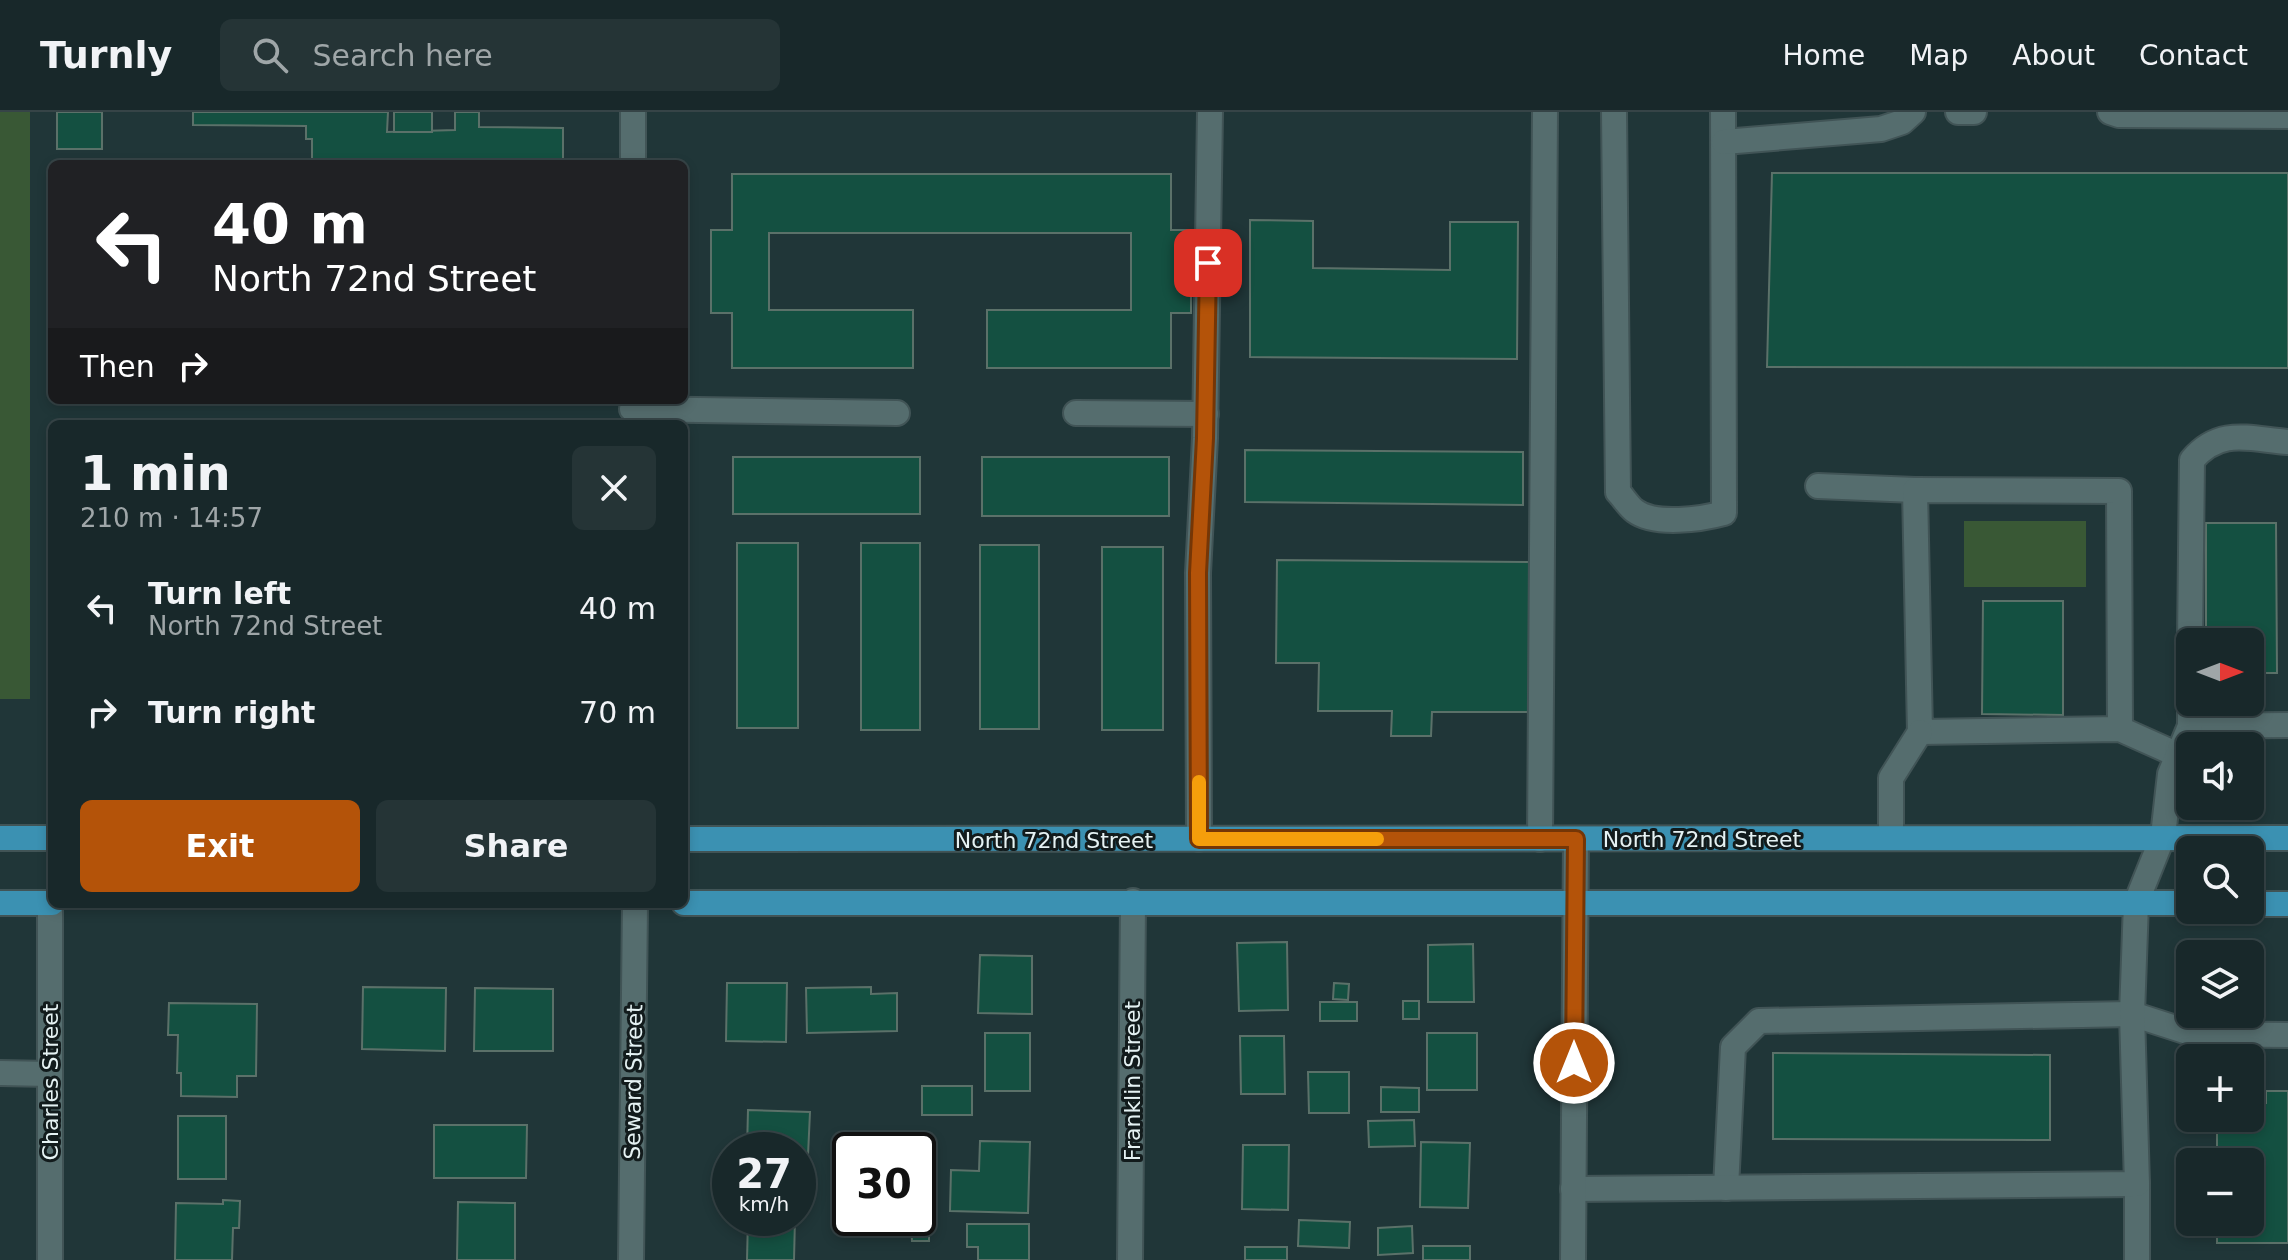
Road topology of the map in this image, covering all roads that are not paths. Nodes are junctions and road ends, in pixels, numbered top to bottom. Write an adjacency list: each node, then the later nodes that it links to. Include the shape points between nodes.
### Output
1 (633, 112): 12 (street)
2 (1210, 112): 16 (street)
3 (1545, 112): 36 (street)
4 (1614, 112): 11 (street, via 1618,492 1636,512 1659,518 1724,513)
5 (1723, 112): 11 (street)
6 (1913, 112): 11 (street, via 1881,129)
7 (1958, 112): 8 (street)
8 (1974, 112)
9 (2110, 112): 10 (street)
10 (2288, 116)
11 (1724, 142)
12 (633, 160)
13 (632, 411): 14 (street)
14 (897, 413)
15 (1076, 413): 16 (street)
16 (1206, 414): 35 (street, via 1198,573)
17 (2288, 442): 20 (street, via 2232,437 2207,443 2192,460)
18 (1818, 486): 19 (street)
19 (1915, 490): 24 (street, via 2119,491); 25 (street)
20 (2190, 628)
21 (2190, 716): 23 (street)
22 (2288, 725): 23 (street)
23 (2190, 726): 26 (street)
24 (2120, 729): 25 (street); 27 (street)
25 (1920, 732): 32 (street, via 1891,778)
26 (2188, 732)
27 (2176, 754)
28 (2176, 760): 29 (street)
29 (2163, 836): 32 (main road, North 72nd Street); 33 (main road, North 72nd Street); 42 (street)
30 (0, 838): 31 (main road)
31 (48, 838)
32 (1891, 838): 37 (main road, North 72nd Street)
33 (2288, 838)
34 (688, 839): 35 (main road, North 72nd Street)
35 (1199, 839): 36 (main road, North 72nd Street)
36 (1540, 839): 37 (main road, North 72nd Street)
37 (1576, 839): 46 (street)
38 (1133, 901): 41 (main road); 46 (main road); 58 (street, Franklin Street)
39 (0, 903): 40 (main road)
40 (48, 903)
41 (688, 903)
42 (2136, 903): 43 (main road); 46 (main road); 49 (street)
43 (2176, 903)
44 (2264, 904): 45 (main road)
45 (2288, 904)
46 (1574, 906): 55 (street)
47 (51, 908): 52 (street, Charles Street)
48 (635, 908): 57 (street, Seward Street)
49 (2132, 1014): 50 (street, via 2194,1034); 53 (street); 54 (street, via 1759,1021 1733,1047)
50 (2288, 1035)
51 (0, 1073): 52 (street)
52 (50, 1074): 56 (street, Charles Street)
53 (2137, 1184): 54 (street); 60 (street)
54 (1726, 1188): 55 (street)
55 (1573, 1189): 59 (street)
56 (50, 1260)
57 (631, 1260)
58 (1130, 1260)
59 (1573, 1260)
60 (2137, 1260)

